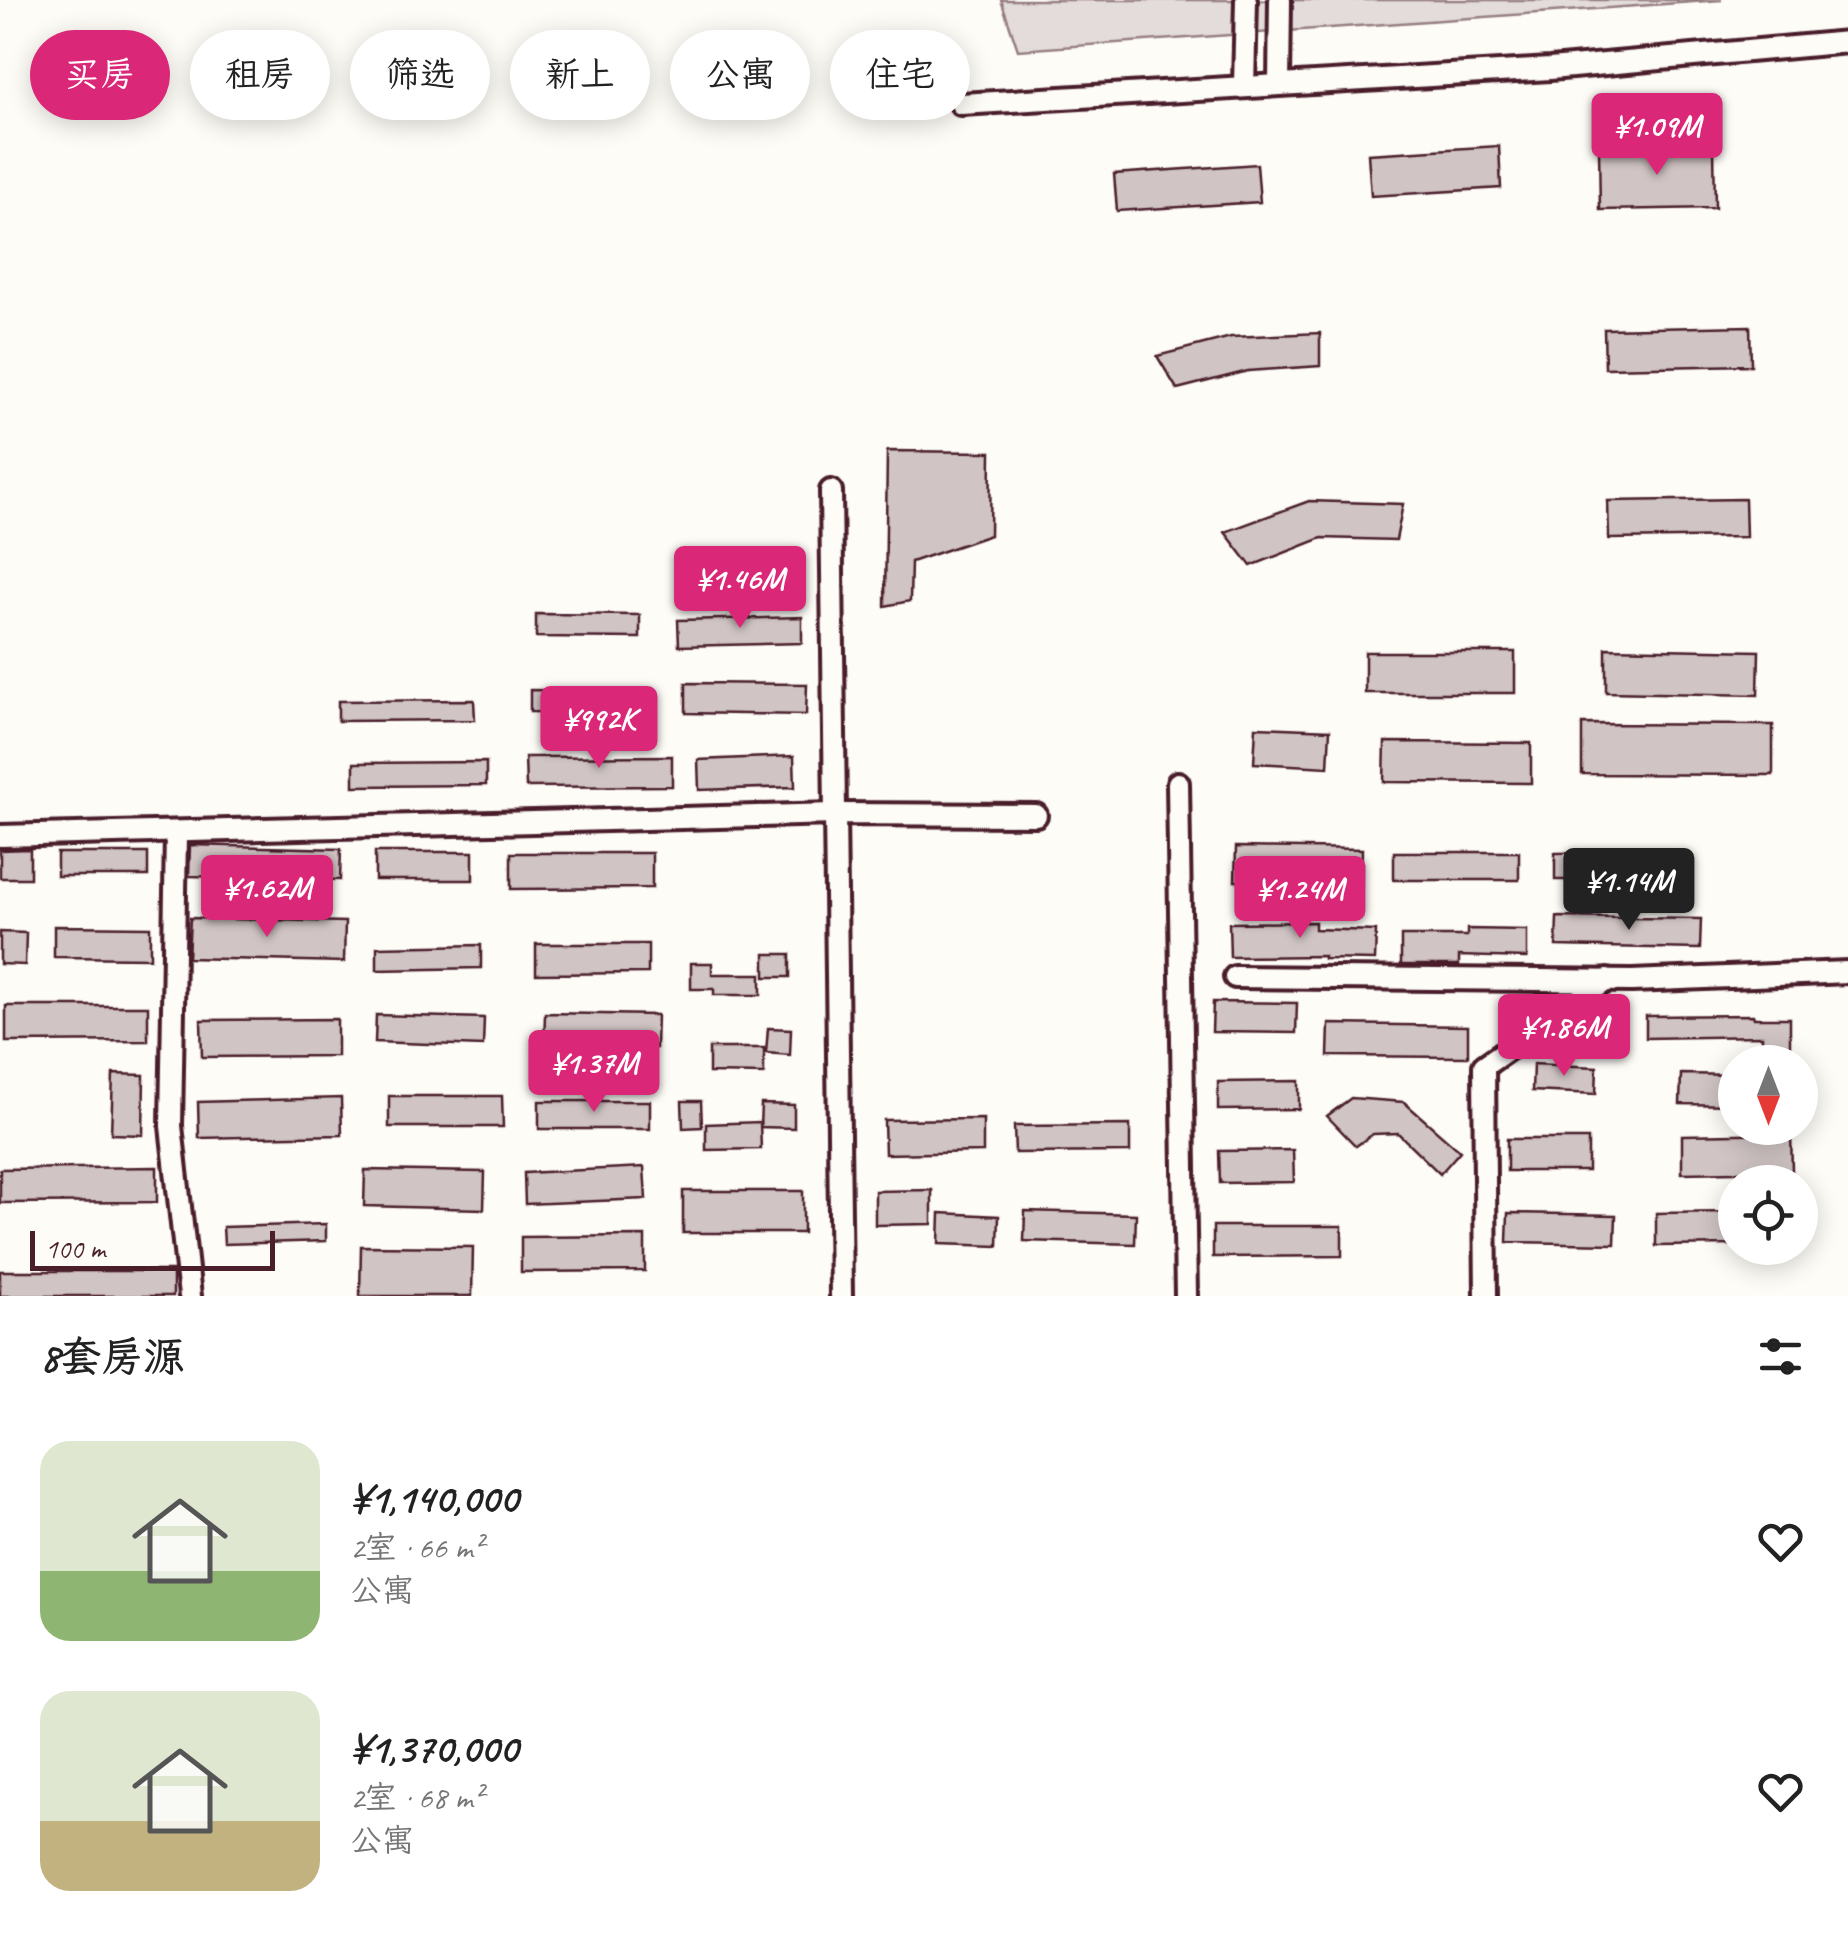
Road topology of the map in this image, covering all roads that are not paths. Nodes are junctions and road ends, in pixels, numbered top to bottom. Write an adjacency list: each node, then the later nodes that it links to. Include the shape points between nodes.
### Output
1 (1246, 0): 5 (street)
2 (1280, 0): 4 (street)
3 (1848, 42): 4 (street)
4 (1280, 84): 5 (street)
5 (1244, 86): 6 (street)
6 (970, 103)
7 (831, 491): 9 (street)
8 (1178, 783): 18 (street)
9 (835, 814): 10 (street); 11 (street); 17 (street)
10 (1036, 815)
11 (176, 834): 12 (street); 16 (street, via 171,1126)
12 (0, 836)
13 (1848, 972): 15 (street)
14 (1235, 977): 15 (street)
15 (1607, 980): 19 (street, via 1484,1066)
16 (190, 1296)
17 (841, 1296)
18 (1186, 1296)
19 (1486, 1296)

